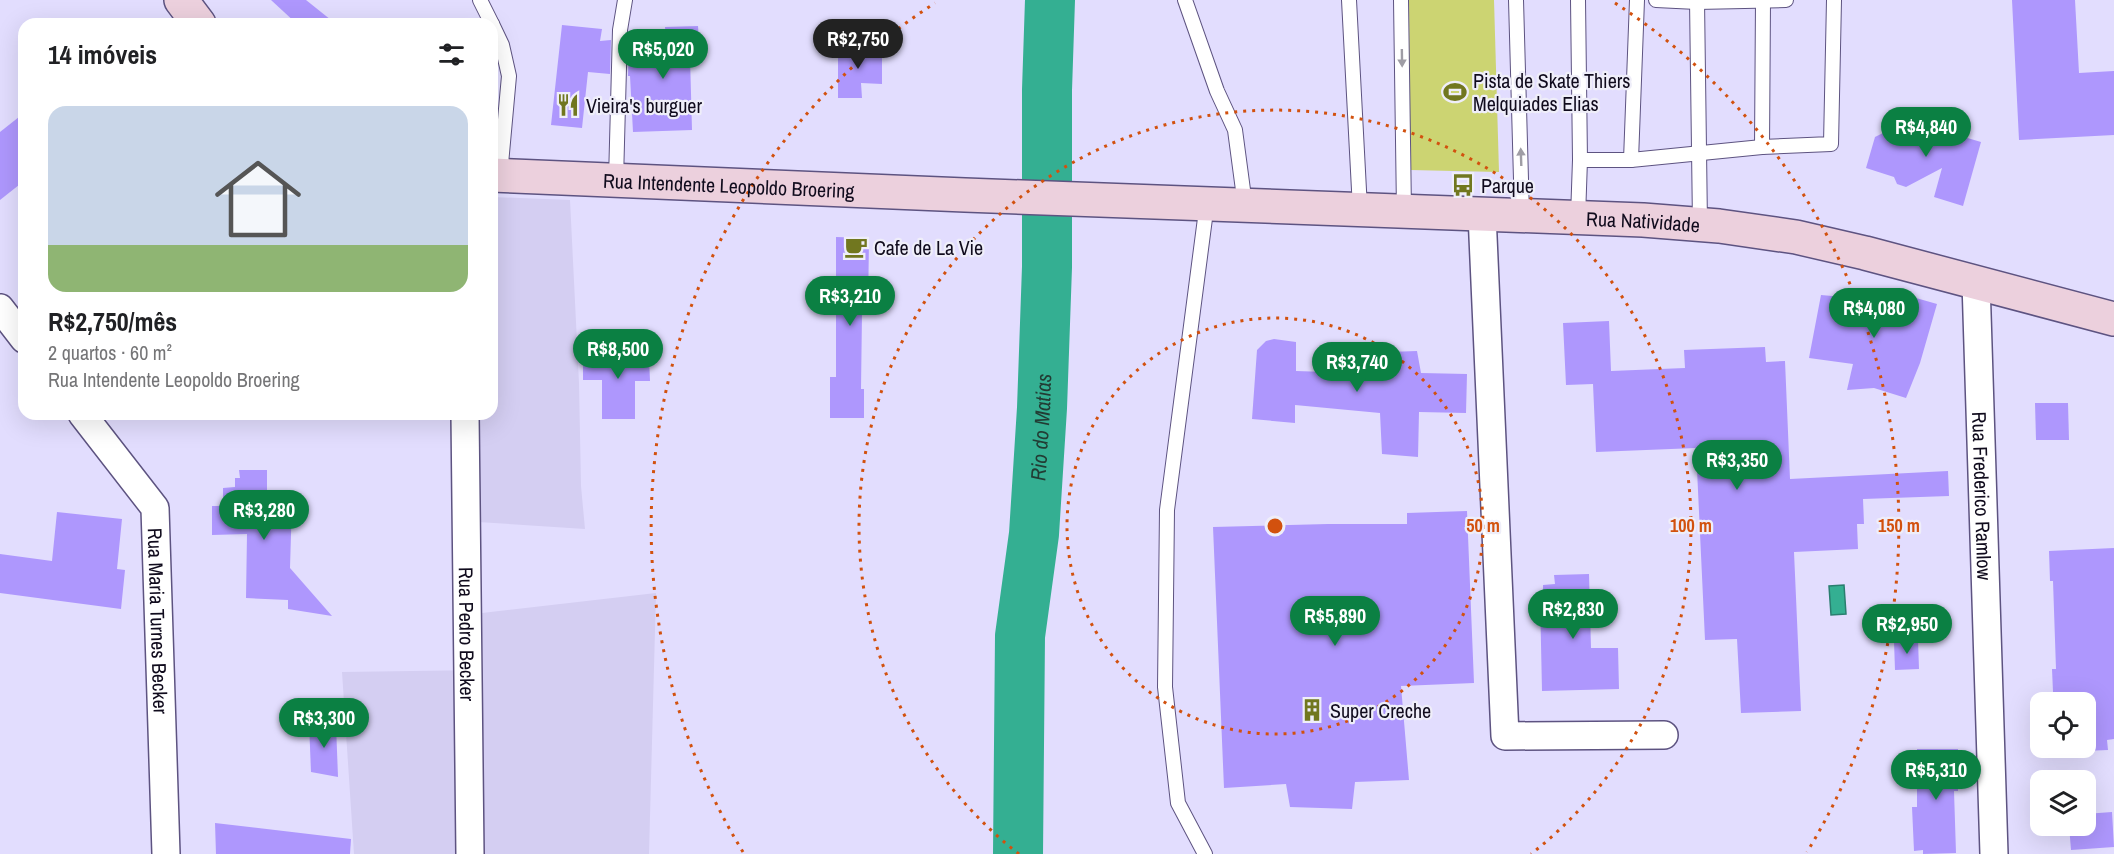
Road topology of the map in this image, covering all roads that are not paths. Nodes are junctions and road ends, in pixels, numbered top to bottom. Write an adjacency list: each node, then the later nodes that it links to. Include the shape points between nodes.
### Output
1 (181, 0): 15 (main road)
2 (480, 0): 16 (lane)
3 (625, 0): 24 (lane, via 620,30)
4 (1185, 0): 27 (lane, via 1235,130)
5 (1349, 0): 28 (lane)
6 (1401, 0): 29 (lane, one-way to 29)
7 (1516, 0): 31 (lane, one-way to 7)
8 (1578, 0): 21 (lane)
9 (1637, 0): 22 (lane)
10 (1656, 0): 13 (lane)
11 (1786, 0): 14 (lane)
12 (1834, 0): 18 (lane, via 1831,144)
13 (1697, 1): 14 (lane); 19 (lane)
14 (1763, 1): 18 (lane)
15 (195, 18)
16 (489, 18)
17 (498, 37): 20 (lane, via 509,75)
18 (1762, 147): 19 (lane)
19 (1700, 154): 22 (lane); 33 (lane)
20 (498, 160)
21 (1580, 160): 22 (lane); 32 (lane)
22 (1631, 160)
23 (498, 175): 24 (main road, Rua Intendente Leopoldo Broering)
24 (616, 180): 25 (main road, Rua Intendente Leopoldo Broering)
25 (1161, 202): 26 (main road, Rua Natividade)
26 (1207, 203): 27 (main road, Rua Natividade); 45 (lane, via 1167,510 1165,687 1178,803)
27 (1245, 205): 28 (main road, Rua Natividade)
28 (1360, 209): 29 (main road, Rua Natividade)
29 (1404, 211): 30 (main road, Rua Natividade)
30 (1482, 214): 31 (main road, Rua Natividade); 42 (street, via 1505,736)
31 (1522, 215): 32 (main road, Rua Natividade)
32 (1578, 217): 33 (main road, Rua Natividade)
33 (1700, 224): 34 (main road, Rua Natividade, via 1796,237)
34 (1976, 282): 36 (main road, Rua Natividade); 46 (street, Rua Frederico Ramlow)
35 (0, 308): 37 (street)
36 (2114, 319)
37 (18, 331)
38 (0, 336): 39 (street)
39 (18, 338)
40 (87, 420): 43 (street, Rua Maria Turnes Becker, via 155,508)
41 (465, 420): 44 (street, Rua Pedro Becker)
42 (1664, 735)
43 (166, 854)
44 (471, 854)
45 (1205, 854)
46 (1994, 854)

